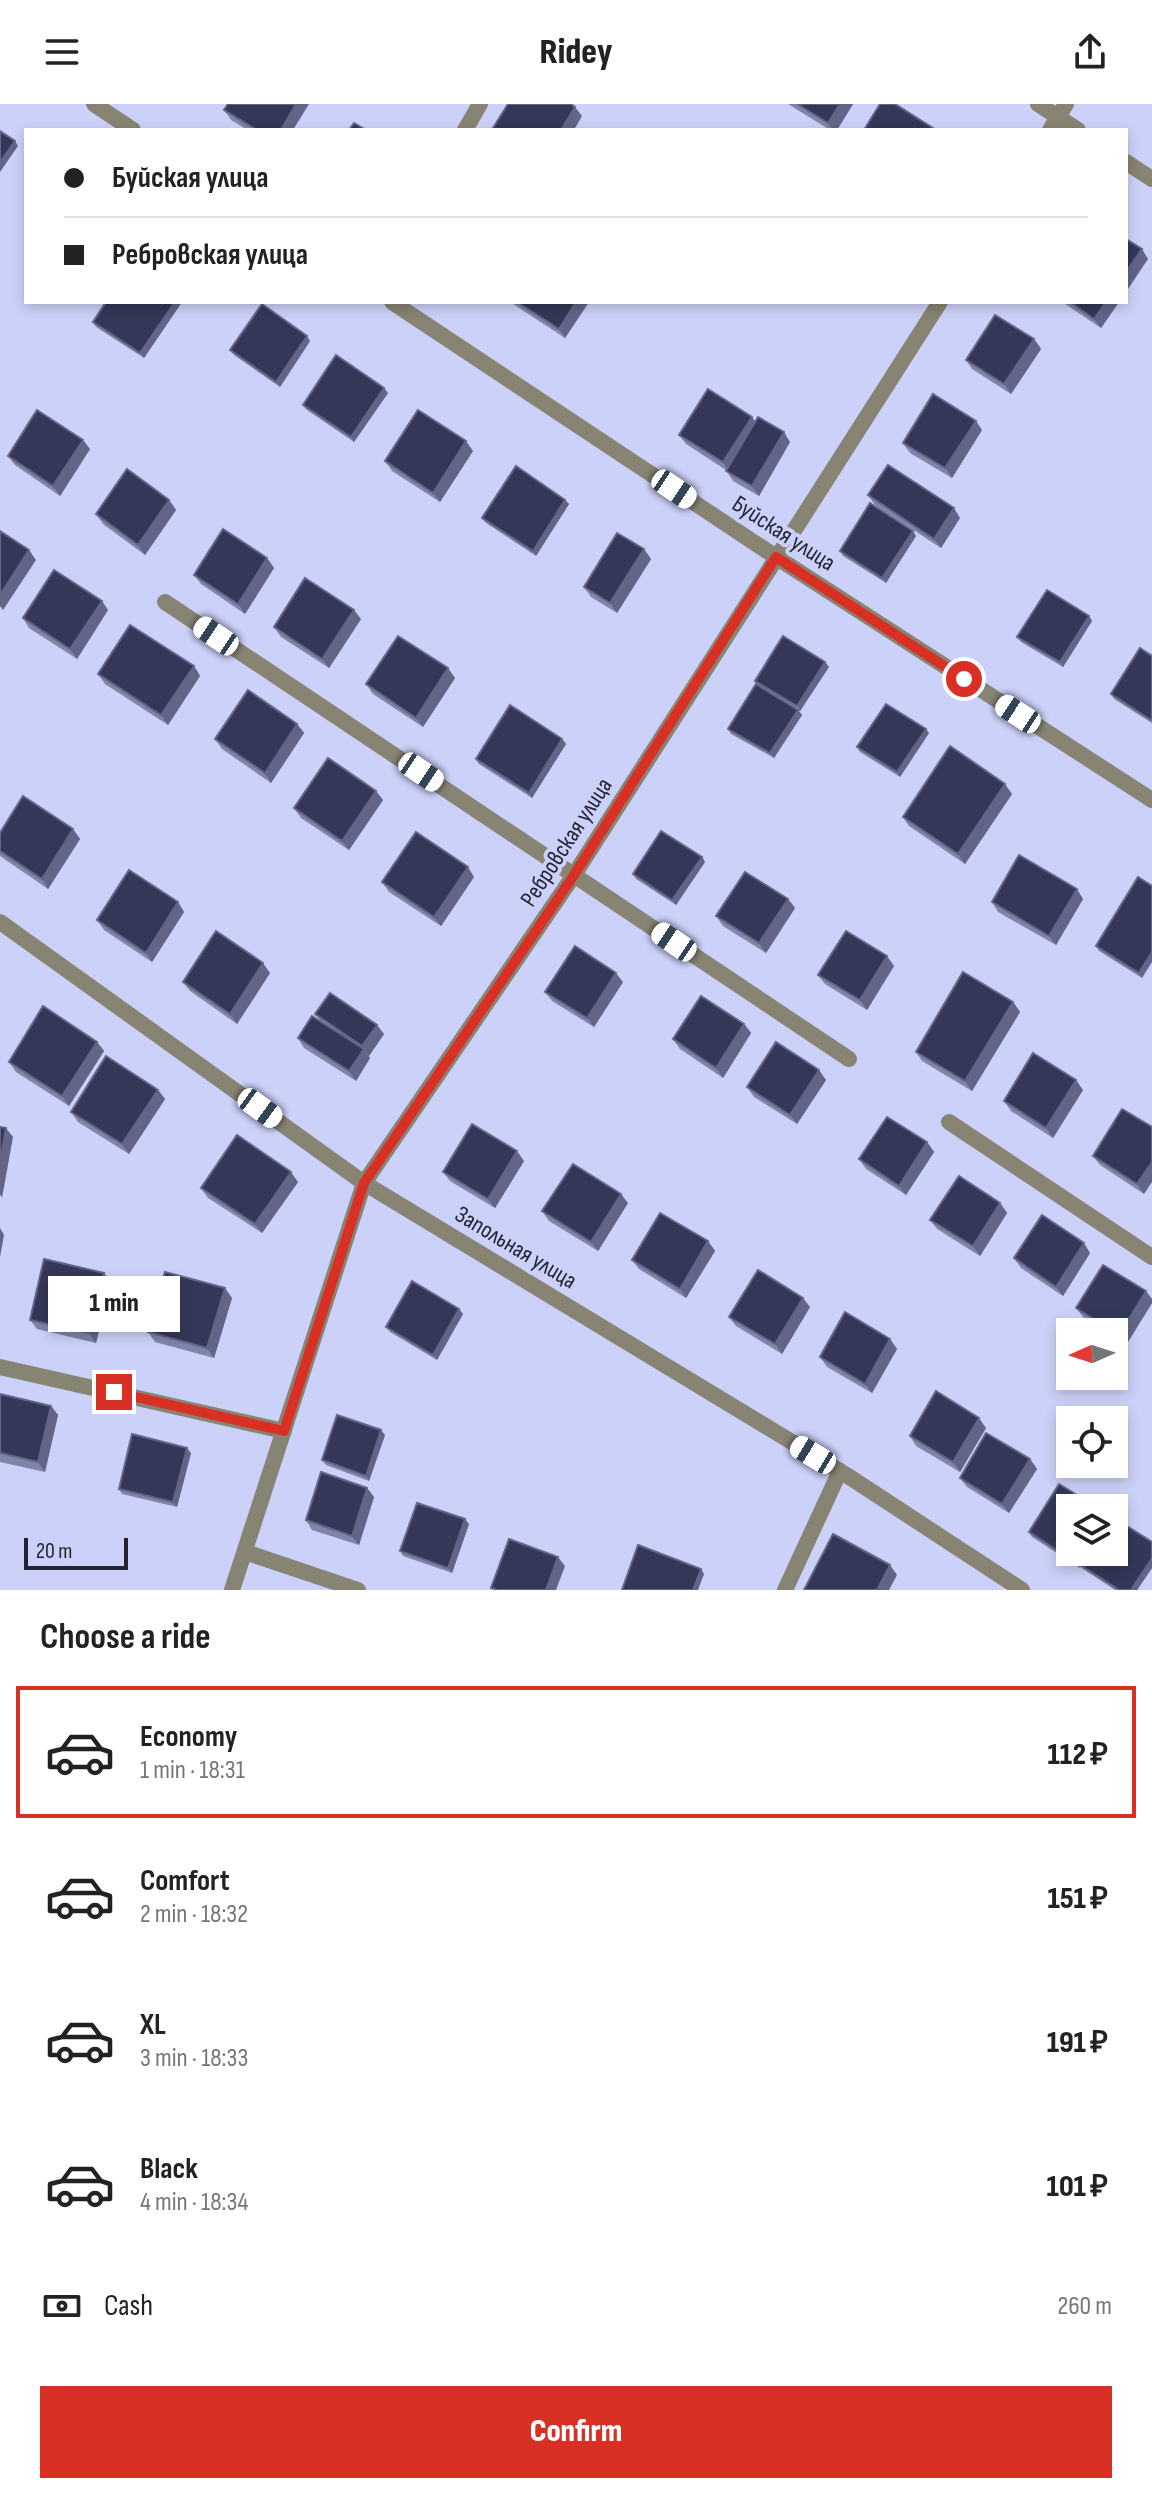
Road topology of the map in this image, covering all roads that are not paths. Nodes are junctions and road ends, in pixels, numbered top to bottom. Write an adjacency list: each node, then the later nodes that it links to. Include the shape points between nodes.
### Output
1 (94, 104): 5 (street)
2 (480, 104): 6 (street)
3 (1038, 104): 4 (street)
4 (1058, 117): 7 (street)
5 (130, 128)
6 (466, 128)
7 (1075, 128)
8 (1128, 163): 9 (street)
9 (1152, 179)
10 (395, 304): 12 (street, Буйская улица)
11 (939, 304): 12 (street, Ребровская улица)
12 (776, 557): 14 (street, Буйская улица); 15 (street, Ребровская улица)
13 (165, 602): 15 (street)
14 (1152, 800)
15 (574, 875): 17 (street); 19 (street, Ребровская улица)
16 (0, 922): 19 (street, Запольная улица)
17 (849, 1059)
18 (949, 1122): 20 (street)
19 (364, 1183): 22 (street, Ребровская улица); 23 (street, Запольная улица)
20 (1152, 1257)
21 (0, 1367): 22 (street)
22 (284, 1431): 24 (street, Ребровская улица)
23 (840, 1471): 27 (street); 28 (street, Запольная улица)
24 (245, 1552): 25 (street, Ребровская улица); 26 (street)
25 (232, 1590)
26 (358, 1590)
27 (785, 1590)
28 (1022, 1590)

